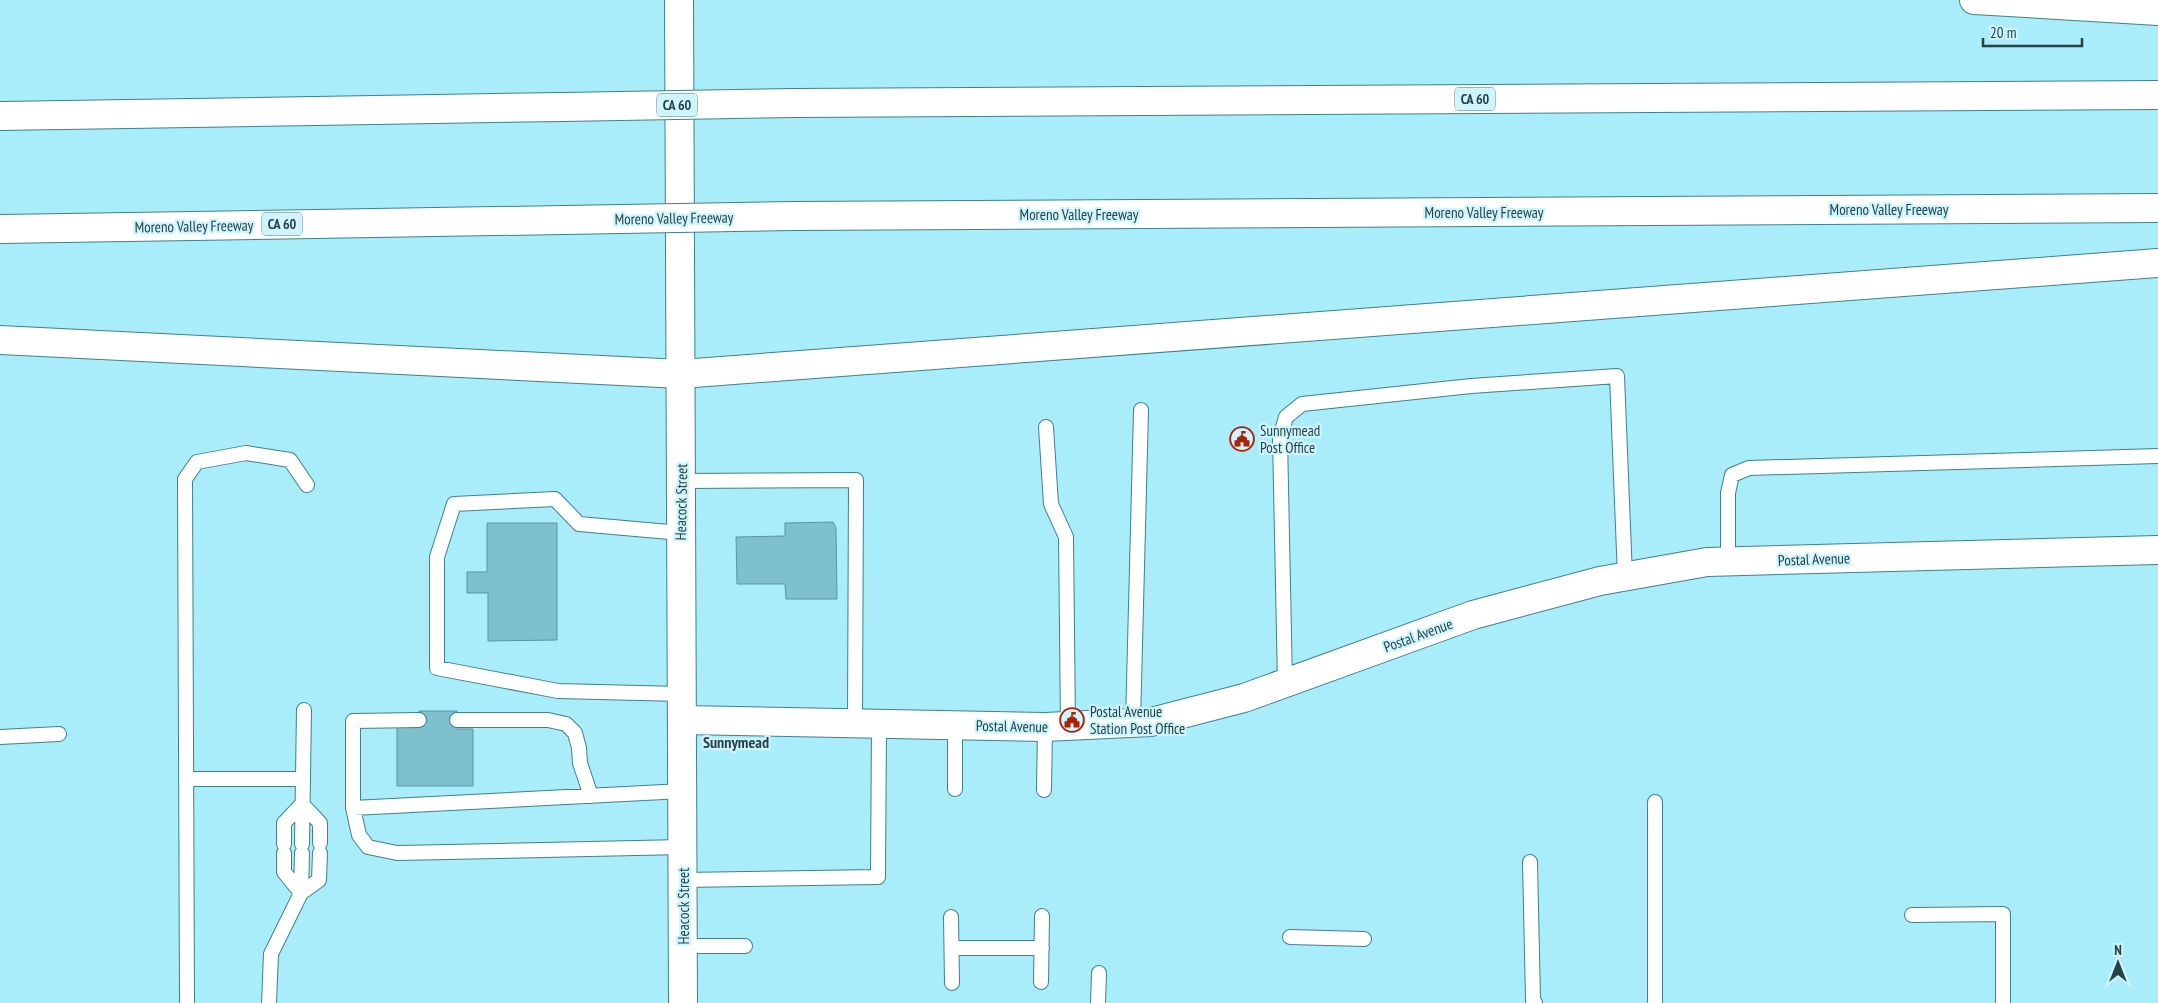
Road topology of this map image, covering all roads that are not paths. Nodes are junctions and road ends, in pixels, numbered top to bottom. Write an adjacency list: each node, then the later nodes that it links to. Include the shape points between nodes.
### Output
1 (679, 0): 10 (main road, Heacock Street)
2 (1974, 0): 3 (main road)
3 (2158, 11)
4 (2158, 95): 5 (main road, CA 60, bridge, via 793,103)
5 (0, 116)
6 (2158, 208): 7 (main road, Moreno Valley Freeway / CA 60, bridge, via 794,216)
7 (0, 229)
8 (2158, 263): 10 (main road)
9 (0, 340): 10 (main road)
10 (681, 374): 14 (main road, Heacock Street)
11 (1141, 410): 26 (lane)
12 (1046, 427): 28 (lane, via 1051,504 1066,538)
13 (2158, 456): 18 (lane, via 1749,468 1732,475 1728,493)
14 (682, 481): 16 (main road, Heacock Street); 25 (lane, via 856,480)
15 (307, 485): 31 (lane, via 290,460 246,453 197,462 185,479)
16 (681, 533): 21 (main road, Heacock Street); 21 (lane, via 579,524 555,499 454,504 437,556 437,668 558,691)
17 (2158, 550): 18 (main road, Postal Avenue)
18 (1728, 562): 19 (main road, Postal Avenue, via 1707,562)
19 (1625, 577): 20 (main road, Postal Avenue, via 1473,616); 20 (lane, via 1617,376 1471,386 1302,404 1286,417 1280,438)
20 (1285, 683): 26 (main road, Postal Avenue, via 1244,698 1151,722)
21 (682, 707): 25 (main road, Postal Avenue); 35 (main road, Heacock Street)
22 (304, 710): 32 (lane)
23 (419, 720): 39 (lane, via 353,721)
24 (457, 720): 36 (lane, via 548,720 566,724 575,733 580,763)
25 (867, 723): 27 (main road, Postal Avenue); 42 (lane, via 878,877)
26 (1133, 723): 28 (main road, Postal Avenue)
27 (956, 725): 28 (main road, Postal Avenue); 33 (lane)
28 (1057, 727): 34 (lane)
29 (59, 734): 30 (lane)
30 (0, 737)
31 (186, 779): 32 (lane); 56 (lane)
32 (302, 779): 38 (lane)
33 (955, 789)
34 (1044, 790)
35 (683, 791): 36 (lane); 40 (main road, Heacock Street)
36 (591, 796): 39 (lane)
37 (1655, 802): 61 (lane)
38 (302, 804): 43 (lane); 43 (lane, via 284,823 284,872); 43 (lane, via 320,823 320,848 319,880)
39 (353, 808): 40 (lane, via 359,835 368,847 397,853)
40 (683, 847): 42 (main road, Heacock Street)
41 (1530, 862): 60 (lane)
42 (683, 880): 49 (main road, Heacock Street)
43 (301, 893): 57 (lane, via 271,954)
44 (1912, 915): 62 (lane, via 2003,914)
45 (1042, 916): 52 (lane)
46 (951, 917): 51 (lane)
47 (1290, 937): 48 (lane)
48 (1364, 939)
49 (683, 946): 50 (lane); 58 (main road, Heacock Street)
50 (745, 946)
51 (953, 948): 52 (lane); 55 (lane)
52 (1042, 948): 54 (lane)
53 (1099, 973): 59 (lane)
54 (1041, 982)
55 (952, 983)
56 (187, 1003)
57 (269, 1003)
58 (683, 1003)
59 (1098, 1003)
60 (1535, 1003)
61 (1655, 1003)
62 (2003, 1003)

